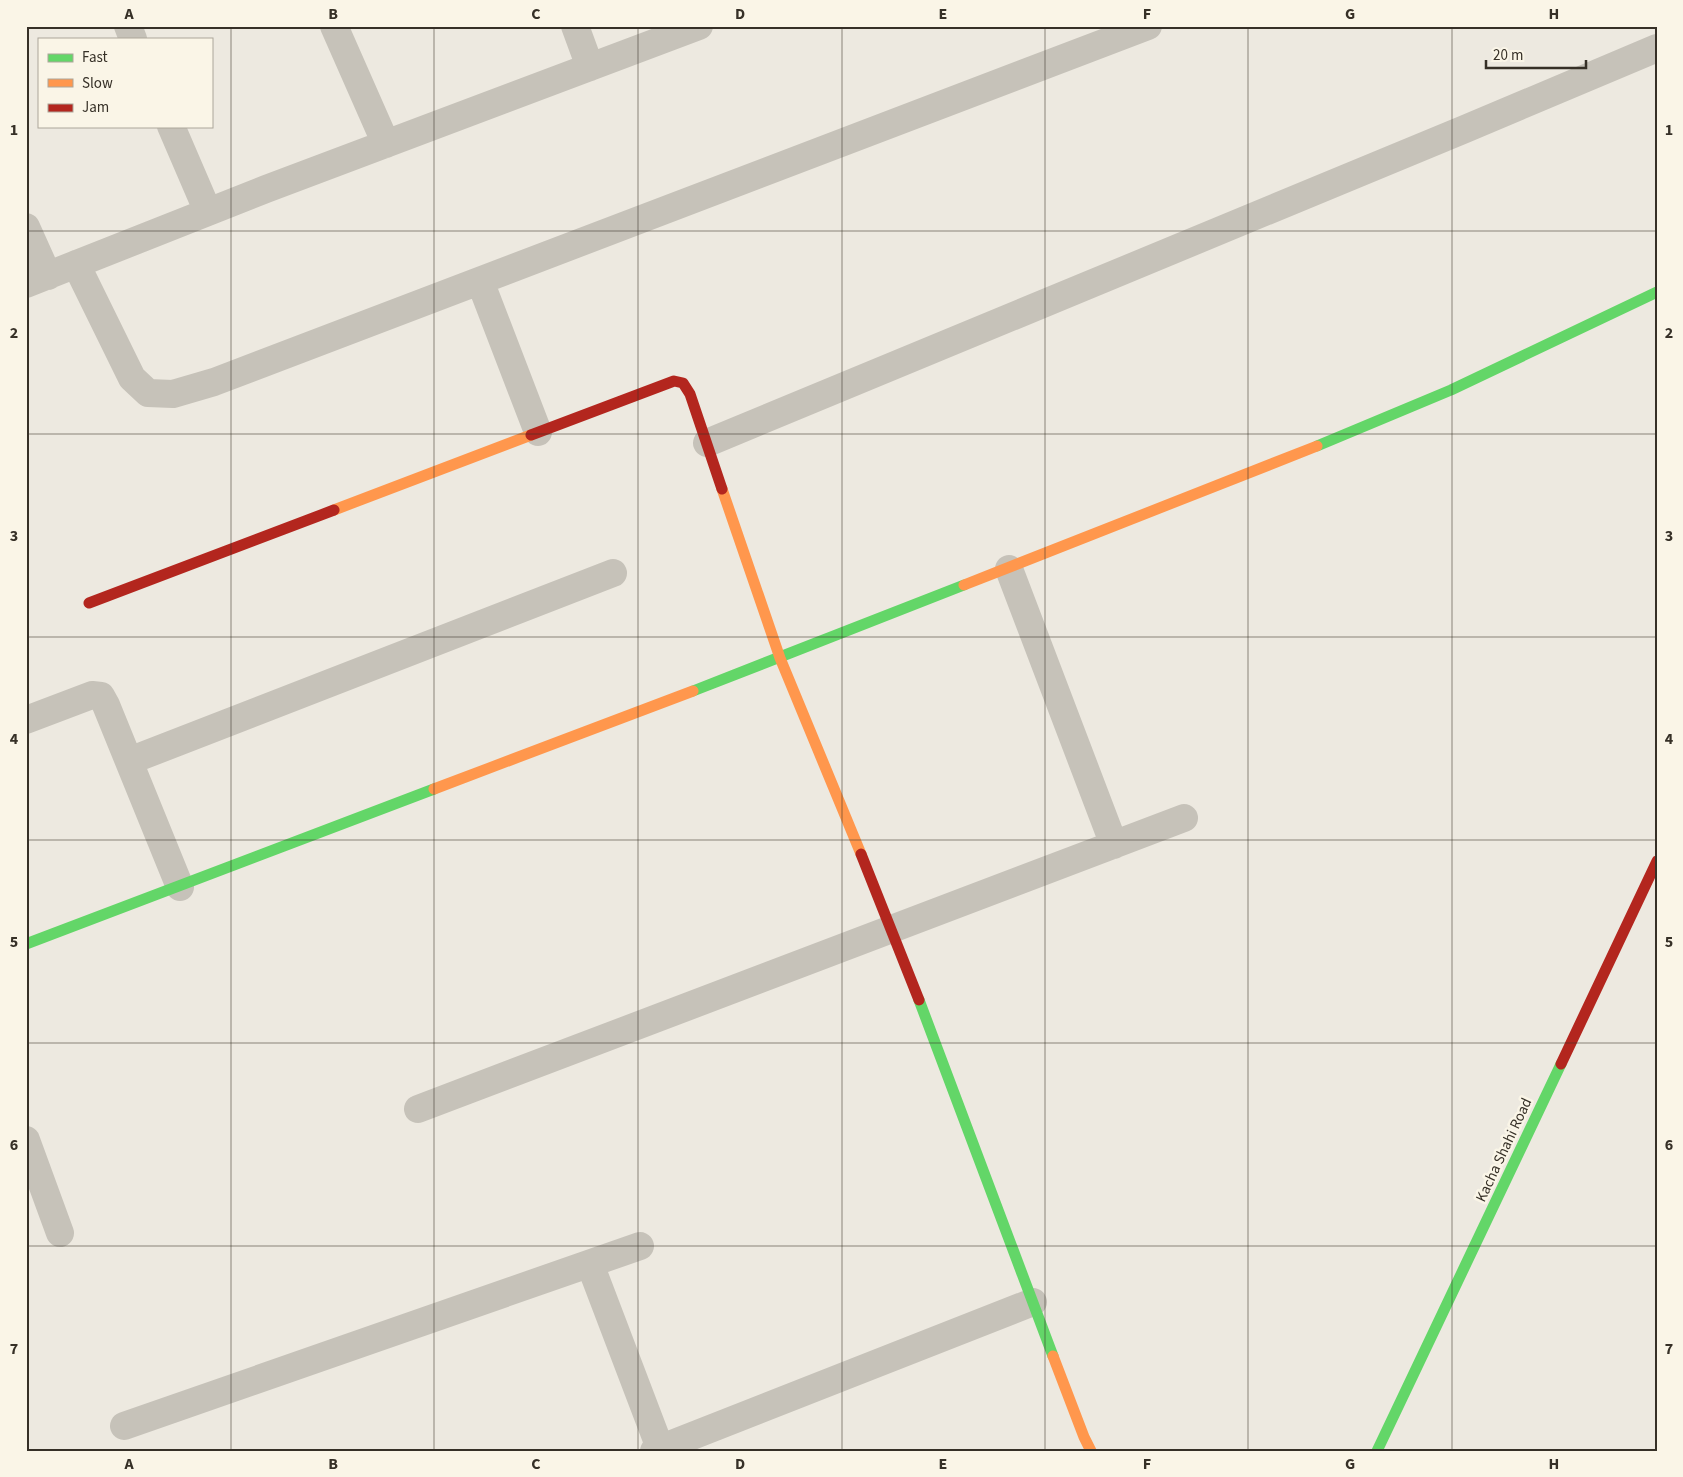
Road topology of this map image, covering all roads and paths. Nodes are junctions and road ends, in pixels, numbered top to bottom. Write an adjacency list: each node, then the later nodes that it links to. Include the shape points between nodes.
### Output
1 (128, 26): 6 (street)
2 (334, 26): 10 (street)
3 (575, 26): 8 (street)
4 (700, 26): 8 (street)
5 (1148, 26): 15 (street)
6 (133, 38)
7 (1657, 48): 18 (street)
8 (590, 67): 10 (street)
9 (172, 128): 11 (street)
10 (386, 144): 11 (street)
11 (208, 212): 13 (street)
12 (26, 227): 14 (street)
13 (76, 264): 14 (street); 15 (street, via 132,378 148,393 173,394 214,382)
14 (37, 280)
15 (480, 281): 17 (street)
16 (1657, 292): 19 (street, via 1451,390)
17 (538, 432): 18 (street, via 674,381 683,383 690,394); 21 (street)
18 (707, 443): 22 (street)
19 (1008, 569): 22 (street); 26 (street)
20 (614, 573): 24 (street)
21 (89, 603)
22 (780, 658): 28 (street); 29 (street)
23 (26, 720): 24 (street, via 92,695 101,696)
24 (129, 762): 28 (street)
25 (1184, 818): 26 (street)
26 (1114, 845): 29 (street)
27 (1657, 861): 40 (street, Kacha Shahi Road)
28 (180, 887): 30 (street)
29 (892, 929): 31 (street); 36 (street)
30 (26, 944)
31 (418, 1108)
32 (26, 1140): 33 (street)
33 (60, 1233)
34 (640, 1246): 35 (street)
35 (590, 1264): 37 (street); 38 (street)
36 (1033, 1302): 38 (street); 39 (street)
37 (124, 1426)
38 (657, 1449)
39 (1091, 1451)
40 (1377, 1451)

